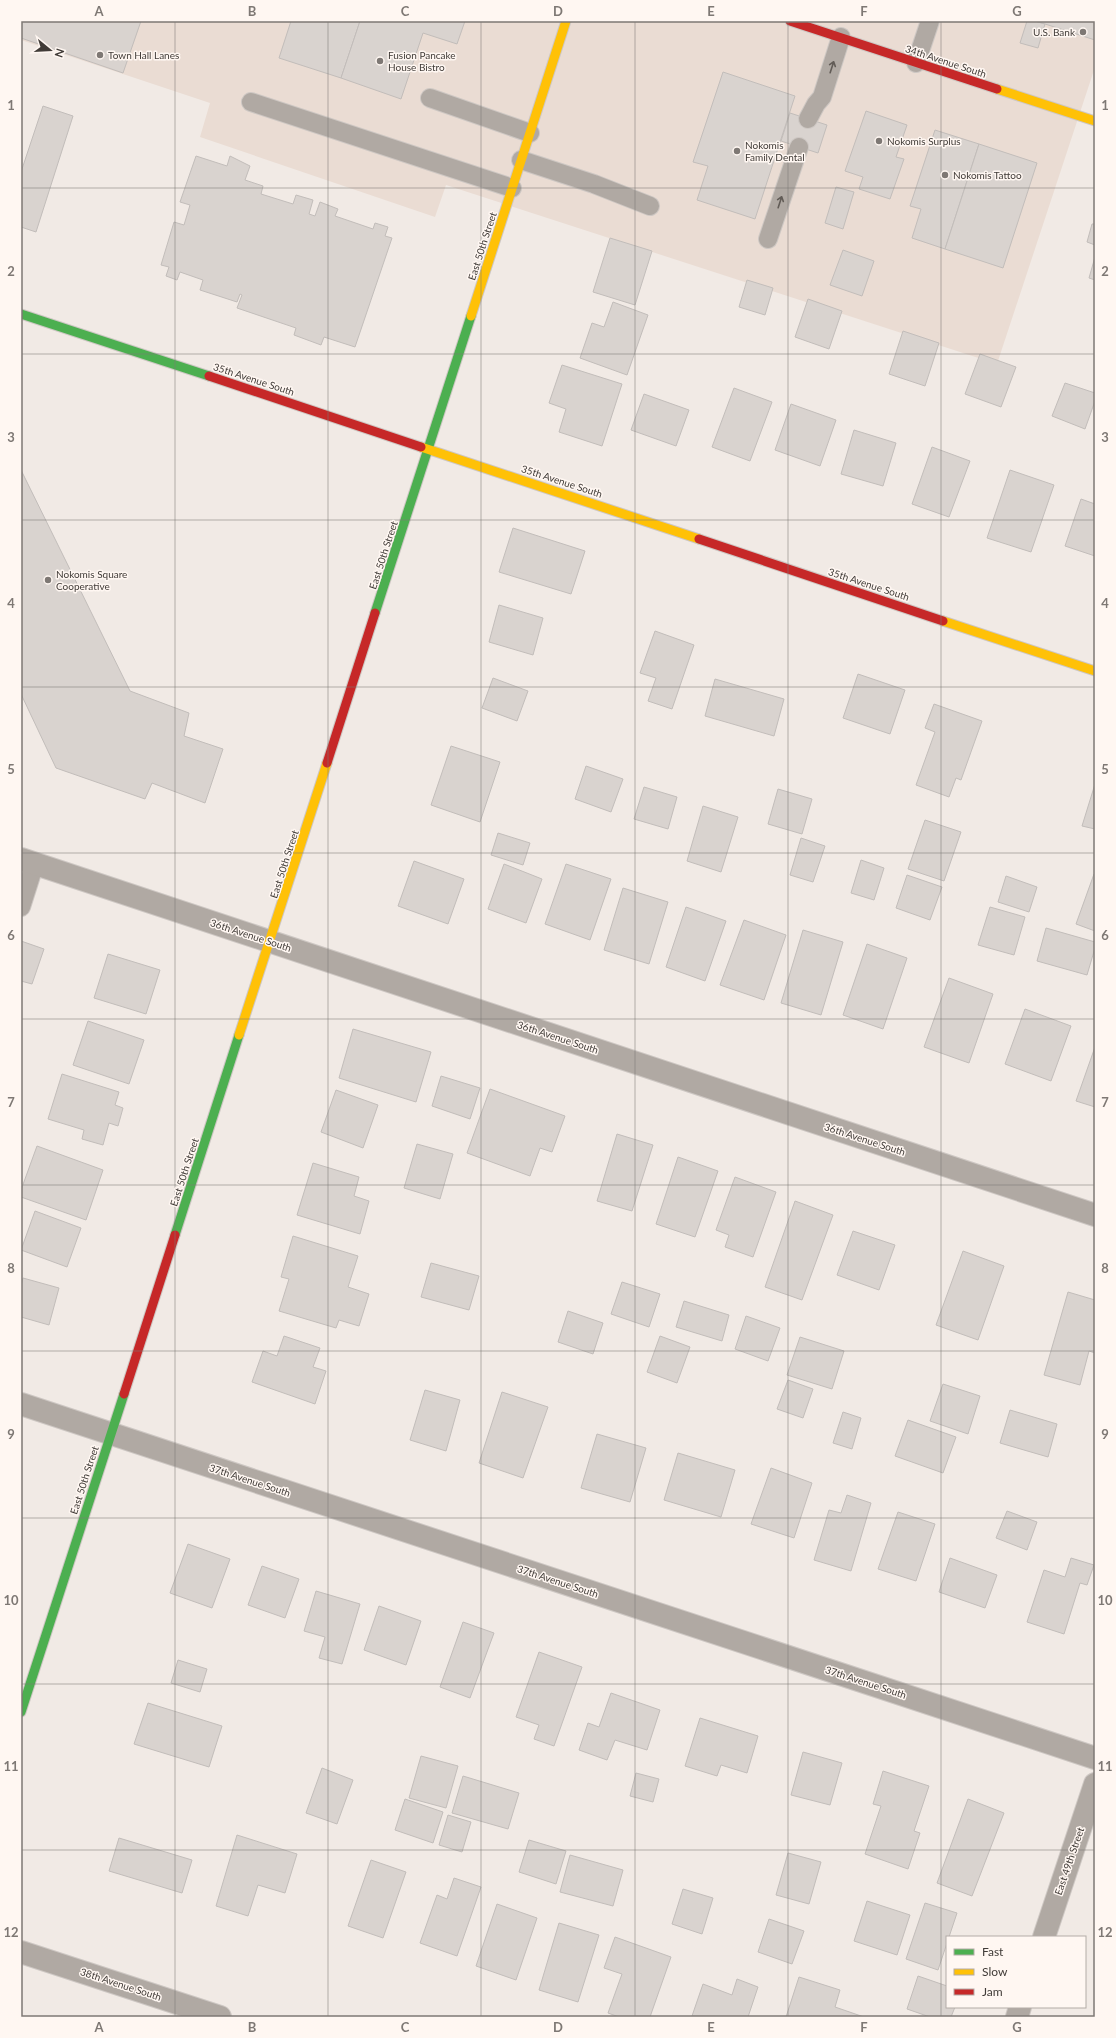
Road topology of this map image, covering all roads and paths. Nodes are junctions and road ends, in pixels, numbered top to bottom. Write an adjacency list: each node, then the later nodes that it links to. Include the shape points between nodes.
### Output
1 (566, 21): 10 (street, East 50th Street)
2 (790, 21): 4 (street, 34th Avenue South)
3 (930, 21): 5 (lane)
4 (841, 37): 5 (street, 34th Avenue South); 8 (lane, one-way to 4, via 822,97)
5 (916, 63): 9 (street, 34th Avenue South)
6 (430, 98): 10 (lane)
7 (251, 102): 13 (lane)
8 (808, 119)
9 (1095, 121)
10 (530, 133): 12 (street, East 50th Street)
11 (799, 147): 15 (lane, one-way to 11)
12 (521, 160): 13 (street, East 50th Street); 14 (lane)
13 (512, 188): 17 (street, East 50th Street)
14 (650, 206)
15 (768, 240)
16 (21, 314): 17 (street, 35th Avenue South)
17 (428, 449): 18 (street, 35th Avenue South); 21 (street, East 50th Street)
18 (1095, 670)
19 (28, 861): 20 (lane); 21 (street, 36th Avenue South)
20 (21, 907)
21 (271, 941): 22 (street, 36th Avenue South); 24 (street, East 50th Street)
22 (1095, 1215)
23 (21, 1404): 24 (street, 37th Avenue South)
24 (111, 1434): 25 (street, East 50th Street); 27 (street, 37th Avenue South)
25 (26, 1678): 26 (street, East 50th Street)
26 (21, 1712)
27 (1095, 1758)
28 (1095, 1784): 29 (street, East 49th Street)
29 (1044, 1936)
30 (21, 1952): 31 (street, 38th Avenue South)
31 (220, 2017)

